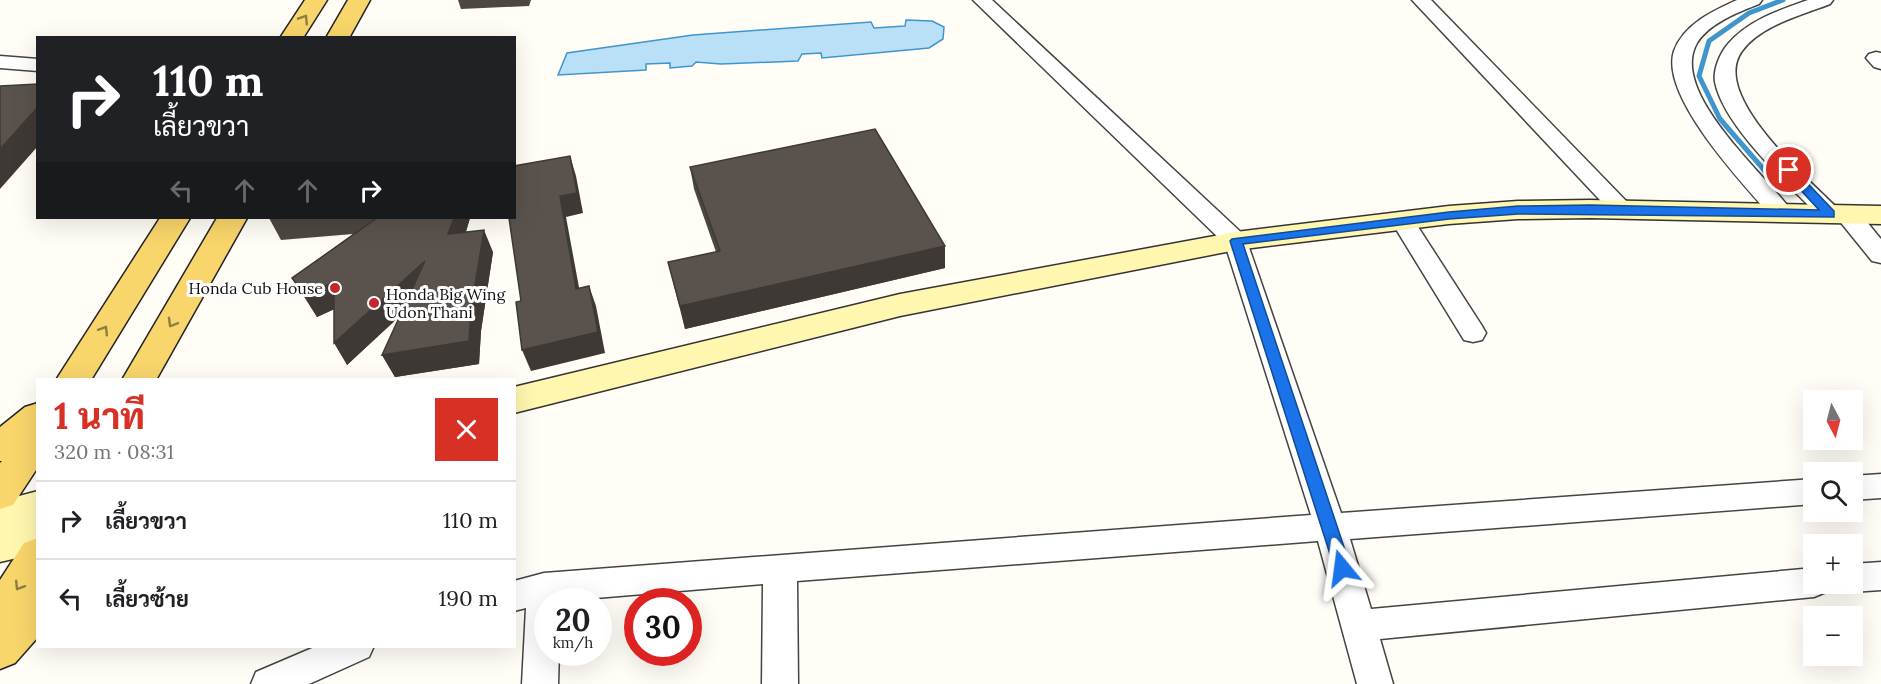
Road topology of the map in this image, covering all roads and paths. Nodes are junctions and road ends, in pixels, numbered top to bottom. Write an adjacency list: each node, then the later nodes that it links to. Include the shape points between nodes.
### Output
1 (316, 0): 7 (main road, one-way to 1)
2 (359, 0): 8 (main road)
3 (982, 0): 18 (street)
4 (1421, 0): 11 (street)
5 (1753, 0): 12 (street, via 1710,21 1692,38 1683,54 1682,75 1690,98 1706,121)
6 (1824, 0): 13 (street, via 1751,32 1733,49 1725,81 1745,120)
7 (292, 36)
8 (338, 36)
9 (0, 62): 10 (street)
10 (36, 65)
11 (1622, 210): 12 (main road); 17 (main road, via 1518,210)
12 (1781, 213): 13 (main road)
13 (1838, 214): 14 (main road); 19 (street)
14 (1881, 215)
15 (175, 219): 22 (main road, one-way to 15)
16 (231, 219): 21 (main road, one-way to 21)
17 (1403, 221): 18 (main road); 20 (street)
18 (1236, 241): 23 (main road, via 900,305); 33 (street)
19 (1881, 255)
20 (1473, 333)
21 (146, 373)
22 (74, 378)
23 (516, 400)
24 (36, 418): 26 (main road)
25 (36, 439): 30 (main road)
26 (0, 447)
27 (1881, 486): 28 (street)
28 (1863, 487)
29 (1803, 492): 33 (street)
30 (0, 494)
31 (36, 508): 32 (main road)
32 (0, 517)
33 (1331, 529): 37 (street); 44 (street)
34 (36, 536): 35 (main road)
35 (0, 545)
36 (36, 558): 43 (main road, one-way to 43)
37 (780, 568): 41 (street); 49 (street)
38 (1881, 576): 39 (street)
39 (1863, 577)
40 (1803, 583): 44 (street)
41 (529, 592): 48 (street)
42 (36, 608): 45 (main road)
43 (0, 616)
44 (1359, 626): 50 (street)
45 (0, 648)
46 (352, 648): 47 (street)
47 (268, 684)
48 (540, 684)
49 (780, 684)
50 (1375, 684)

